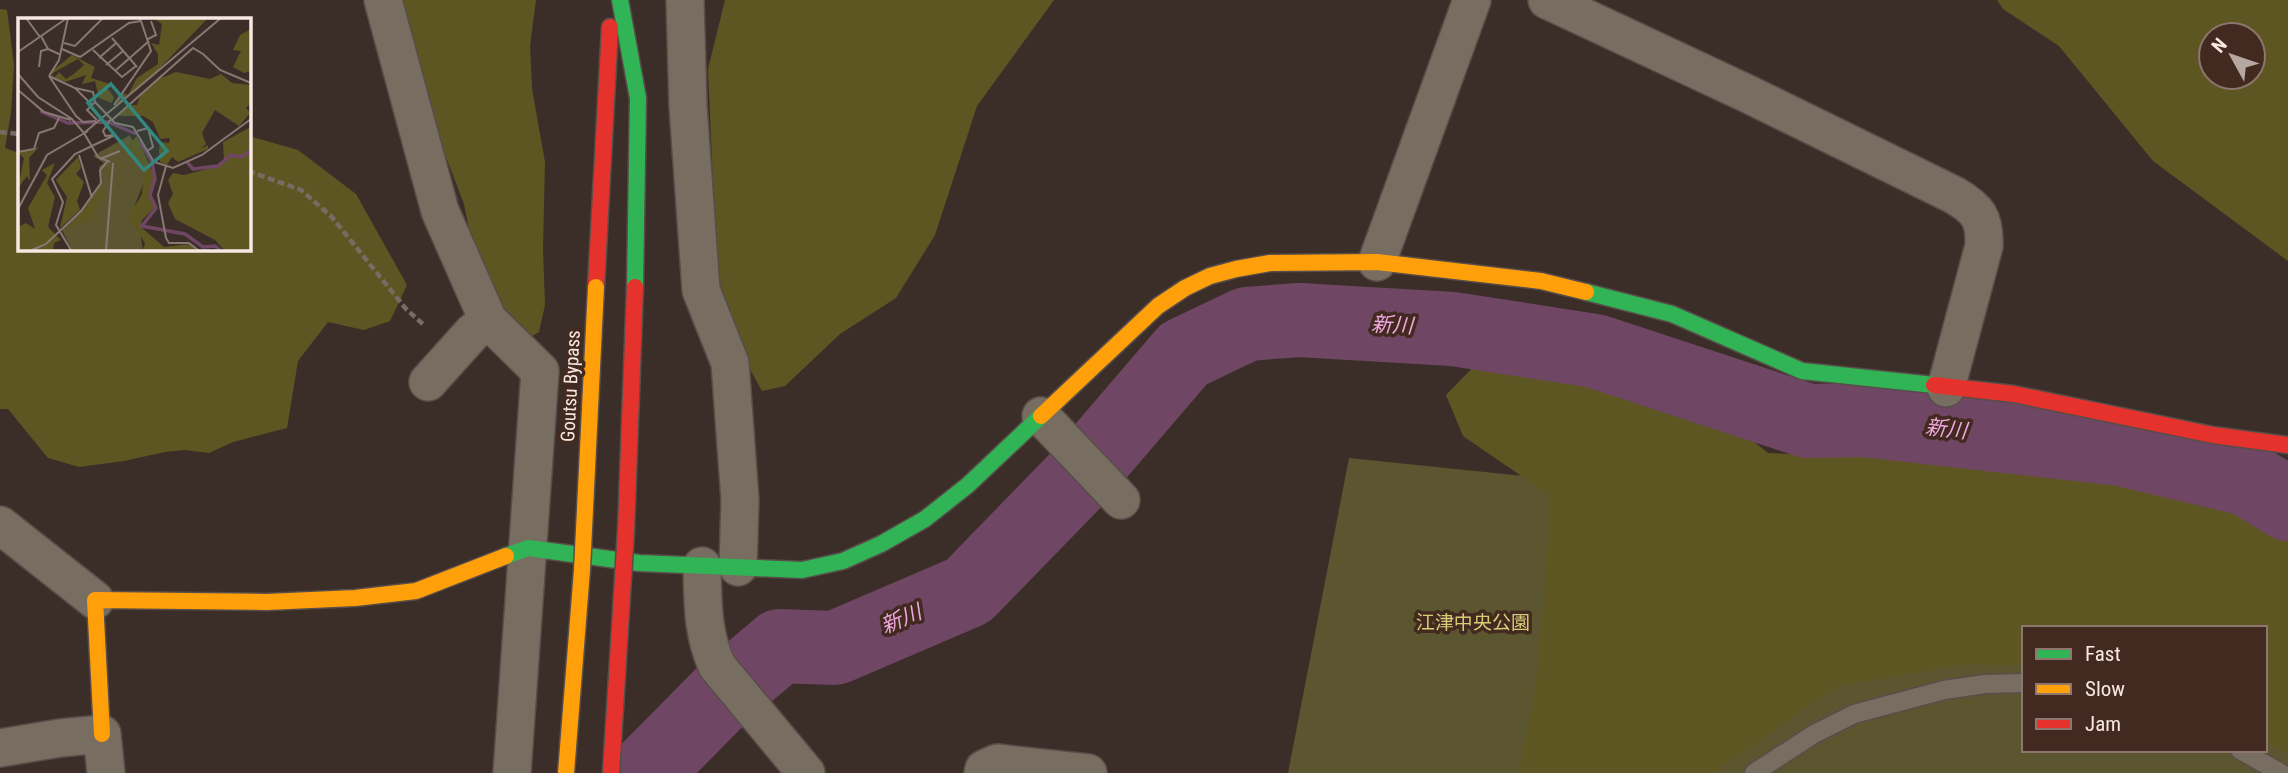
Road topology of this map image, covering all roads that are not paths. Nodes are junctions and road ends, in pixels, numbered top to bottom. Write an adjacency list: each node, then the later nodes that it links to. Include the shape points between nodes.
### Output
1 (383, 0): 8 (street, via 440,211)
2 (611, 0): 25 (main road, Goutsu Bypass, bridge, via 582,570)
3 (620, 0): 26 (main road, bridge, via 638,98 625,562)
4 (685, 0): 17 (street, via 701,290 730,363 740,500)
5 (1472, 0): 7 (street)
6 (1547, 0): 10 (street, via 1773,106 1954,195 1973,209 1983,224 1984,246)
7 (1377, 262): 10 (main road, via 1541,281 1672,314 1802,372); 11 (main road, via 1270,263 1210,276 1185,288 1158,306)
8 (488, 320): 9 (street); 15 (street, via 540,371)
9 (428, 382)
10 (1946, 388): 12 (main road, via 2014,394 2213,435)
11 (1052, 428): 13 (street); 17 (main road, via 925,519 843,561 802,570)
12 (2288, 445)
13 (1112, 491)
14 (0, 525): 18 (street)
15 (528, 548): 16 (main road); 18 (main road, via 416,591 267,602); 24 (street)
16 (702, 566): 17 (main road); 27 (street, via 704,629 718,666)
17 (738, 567)
18 (95, 600): 20 (main road)
19 (2022, 683): 30 (lane, via 1944,690 1854,714)
20 (102, 734): 21 (street); 23 (street)
21 (0, 748)
22 (2244, 752): 31 (lane)
23 (106, 773)
24 (512, 773)
25 (566, 773)
26 (611, 773)
27 (806, 773)
28 (983, 773): 29 (street, via 997,763)
29 (1088, 773)
30 (1755, 773)
31 (2281, 773)

